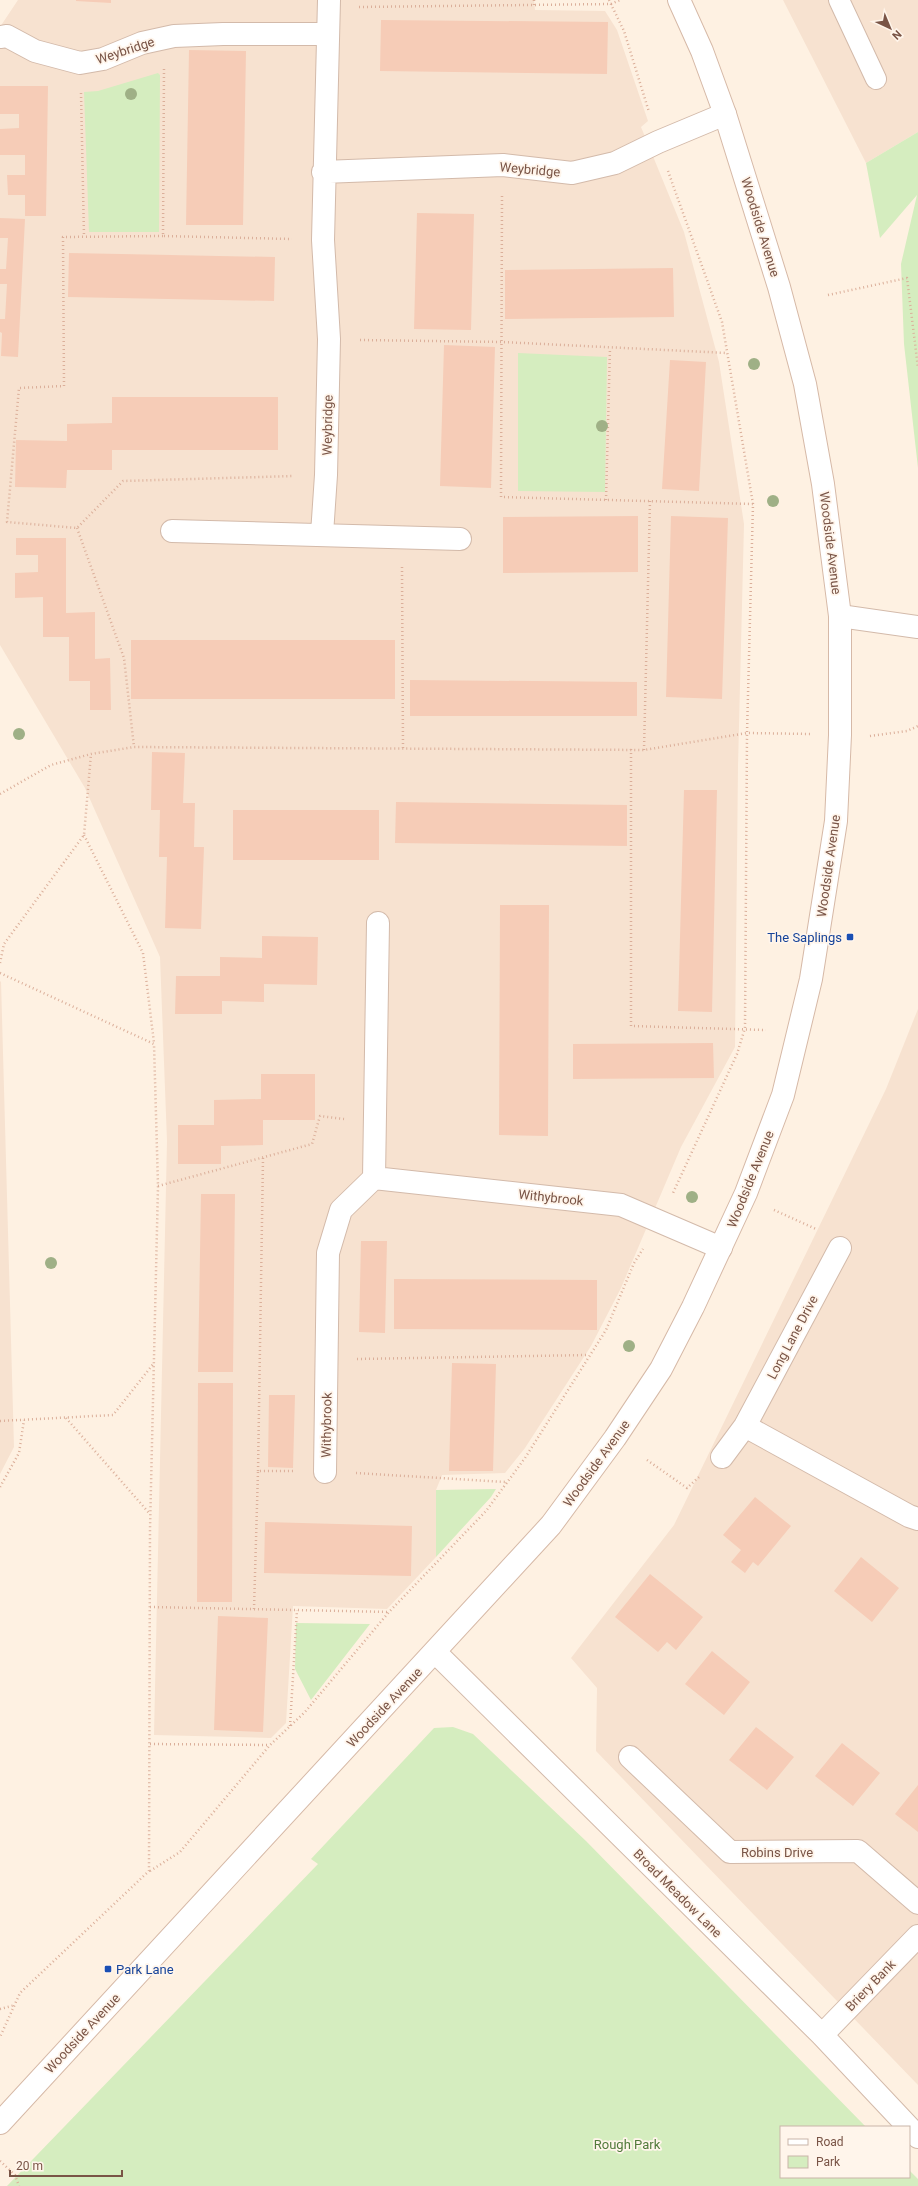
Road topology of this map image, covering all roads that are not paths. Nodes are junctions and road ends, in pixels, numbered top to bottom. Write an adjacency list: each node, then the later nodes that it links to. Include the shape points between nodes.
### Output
1 (679, 0): 7 (street, Woodside Avenue)
2 (839, 0): 6 (lane)
3 (329, 4): 4 (street, Weybridge)
4 (328, 34): 5 (street, Weybridge, via 223,34 164,38 142,43 103,59 80,63 35,51 7,36); 8 (street, Weybridge)
5 (0, 37)
6 (876, 80)
7 (725, 114): 8 (street, Weybridge, via 615,163 572,173 503,165); 12 (street, Woodside Avenue, via 779,287 805,384 824,484)
8 (323, 172): 10 (street, Weybridge, via 323,240 329,339)
9 (172, 531): 10 (street)
10 (322, 534): 11 (street)
11 (460, 540)
12 (840, 616): 13 (street); 16 (street, Woodside Avenue, via 840,735 836,821 811,979 783,1095 746,1193)
13 (918, 627)
14 (378, 923): 15 (street)
15 (374, 1178): 16 (street, Withybrook, via 621,1205); 20 (street, Withybrook, via 341,1210 328,1253)
16 (721, 1248): 22 (street, Woodside Avenue, via 661,1369 615,1438 551,1525)
17 (840, 1248): 18 (street, Long Lane Drive)
18 (745, 1426): 19 (street, Long Lane Drive); 21 (street)
19 (722, 1458)
20 (325, 1472)
21 (918, 1519)
22 (435, 1652): 26 (street, Broad Meadow Lane); 27 (street, Woodside Avenue)
23 (630, 1757): 24 (street, Robins Drive, via 730,1852 858,1851)
24 (918, 1903)
25 (918, 1936): 26 (street, Briery Bank)
26 (822, 2035): 28 (street, Broad Meadow Lane)
27 (0, 2123)
28 (908, 2126)
29 (910, 2128): 30 (street, Broad Meadow Lane)
30 (918, 2137)

